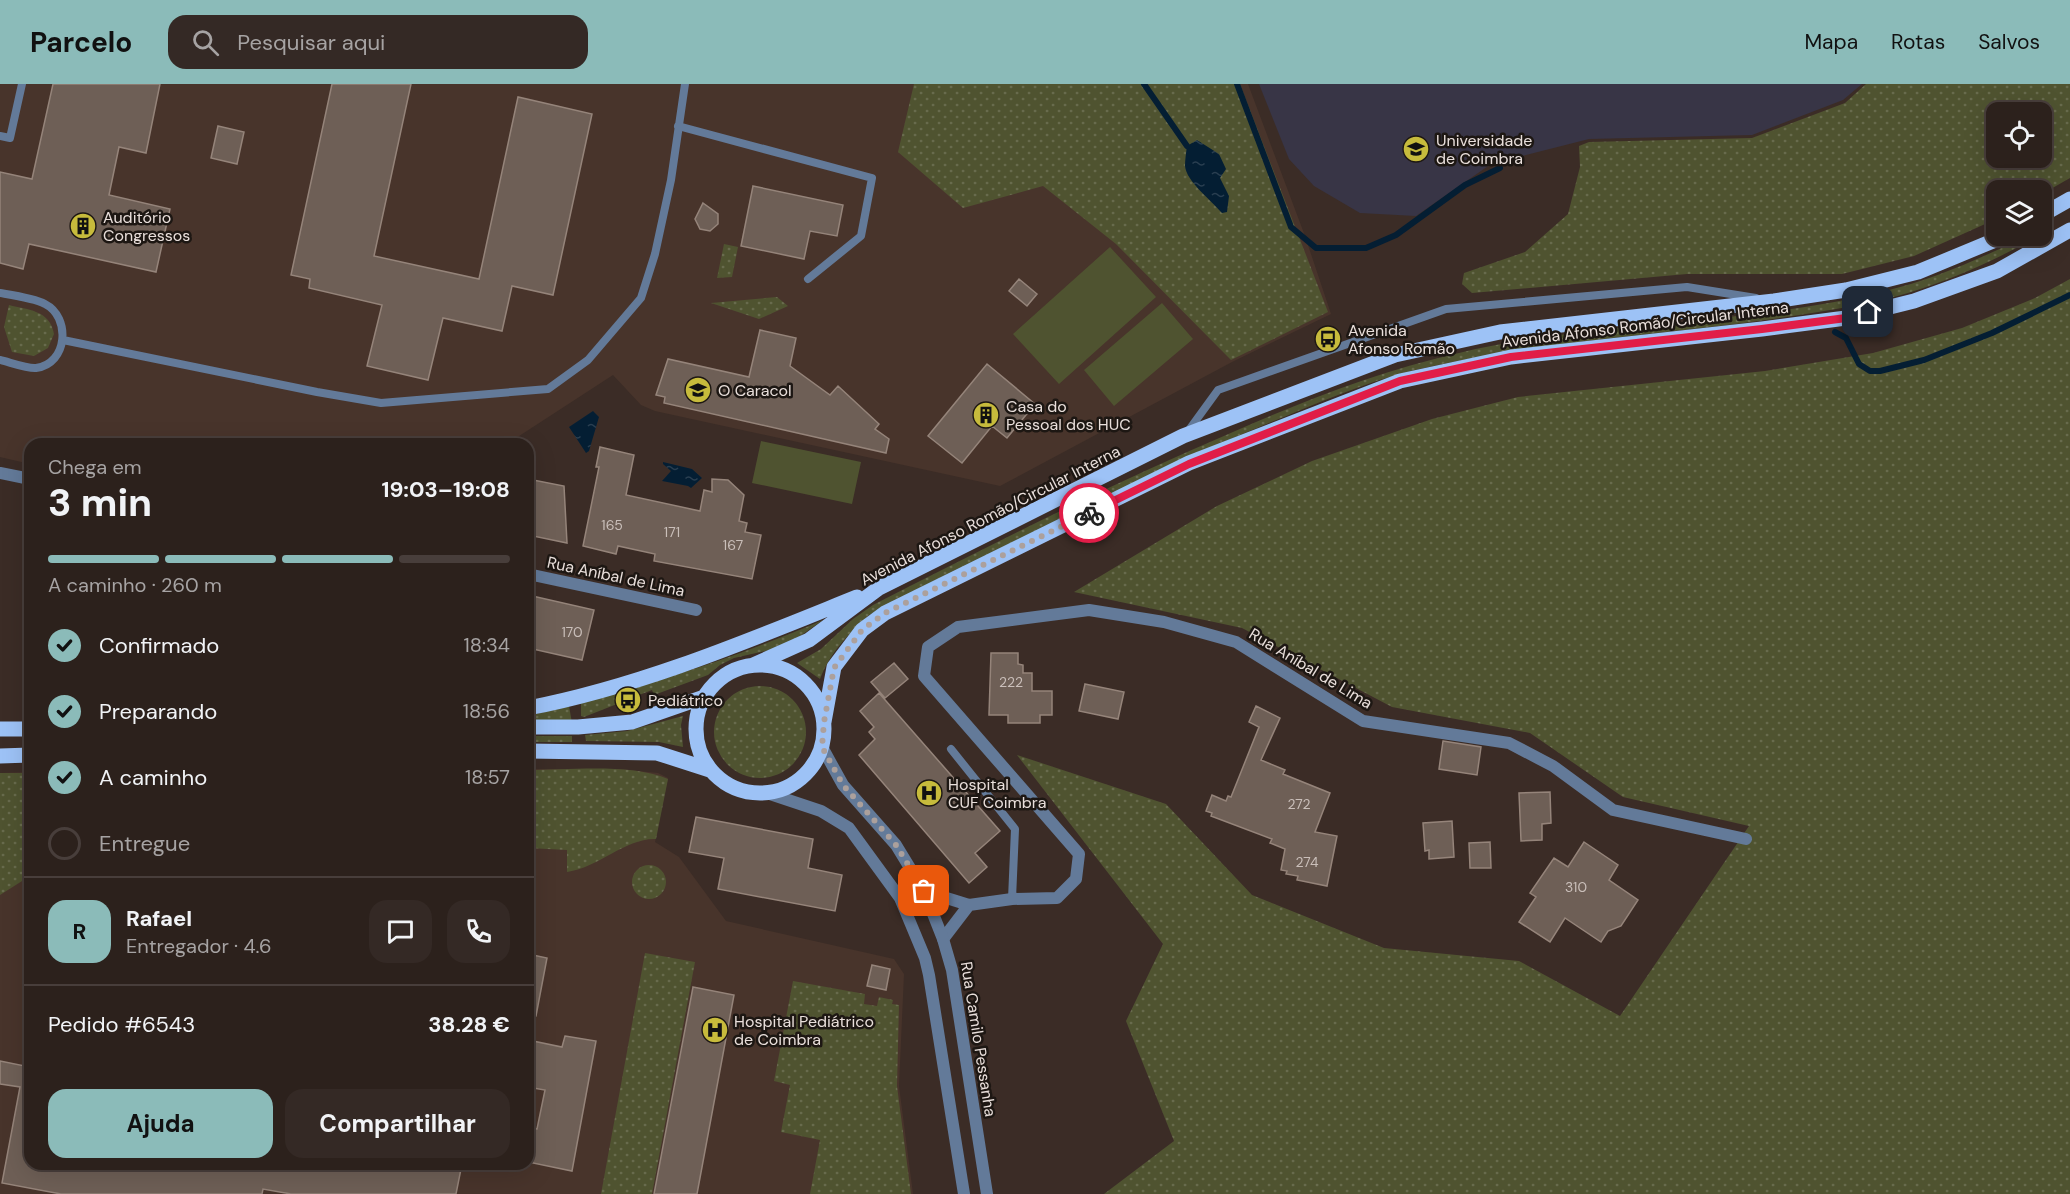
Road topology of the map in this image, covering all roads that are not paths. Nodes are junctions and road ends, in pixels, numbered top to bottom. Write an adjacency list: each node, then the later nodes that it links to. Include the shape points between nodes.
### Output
1 (22, 84): 4 (lane, via 10,138)
2 (685, 84): 3 (lane)
3 (678, 126): 9 (lane, via 872,178 861,236); 12 (lane, via 671,180 641,298 588,360 548,389 381,403)
4 (0, 136)
5 (2070, 199): 6 (main road)
6 (2052, 209)
7 (2070, 230): 23 (main road, Avenida Afonso Romão/Circular Interna, via 1997,271 1914,301 1846,318 1511,357 1400,381 1189,464 885,613 862,630 834,668)
8 (1986, 244): 11 (main road, Avenida Afonso Romão/Circular Interna, via 1918,272 1846,290)
9 (808, 279)
10 (0, 293): 12 (lane, via 45,303 63,326)
11 (1774, 301): 14 (main road, Avenida Afonso Romão/Circular Interna, via 1500,332 1407,352); 14 (lane, Avenida Afonso Romão/Circular Interna, via 1687,287 1446,309 1218,390)
12 (63, 340): 13 (lane, via 50,362 36,368)
13 (0, 360)
14 (1184, 436): 18 (main road, Avenida Afonso Romão/Circular Interna)
15 (0, 473): 16 (street)
16 (24, 478)
17 (534, 575): 19 (street, Rua Aníbal de Lima)
18 (879, 588): 20 (main road, Avenida Afonso Romão/Circular Interna, via 809,640); 22 (main road, via 712,655 573,699)
19 (696, 610)
20 (753, 665): 21 (main road, via 717,681); 23 (main road, via 773,667 800,680 819,702)
21 (704, 697): 24 (main road, via 632,722); 32 (main road, via 698,711 697,742)
22 (534, 707)
23 (824, 722): 27 (main road)
24 (534, 727)
25 (0, 729): 26 (main road)
26 (24, 729)
27 (822, 747): 33 (main road, via 802,778 786,789); 35 (street, Rua Camilo Pessanha, via 843,785 896,845)
28 (951, 749): 36 (lane, via 1015,829)
29 (534, 751): 32 (main road, via 657,753)
30 (24, 755): 31 (main road)
31 (0, 756)
32 (710, 770): 33 (main road, via 726,784 746,792)
33 (767, 793): 39 (street, via 821,811 849,828 900,898 930,975)
34 (1746, 839): 36 (street, Rua Aníbal de Lima, via 1613,810 1553,766 1509,743 1363,721 1236,642 1164,622 1089,610 958,627 928,647 924,676 1078,854 1076,879 1057,898)
35 (924, 891): 37 (street); 38 (street, Rua Camilo Pessanha)
36 (1012, 899): 37 (street, Rua Aníbal de Lima)
37 (969, 905): 38 (street)
38 (943, 939): 40 (street, Rua Camilo Pessanha, via 952,970)
39 (964, 1194)
40 (987, 1194)

